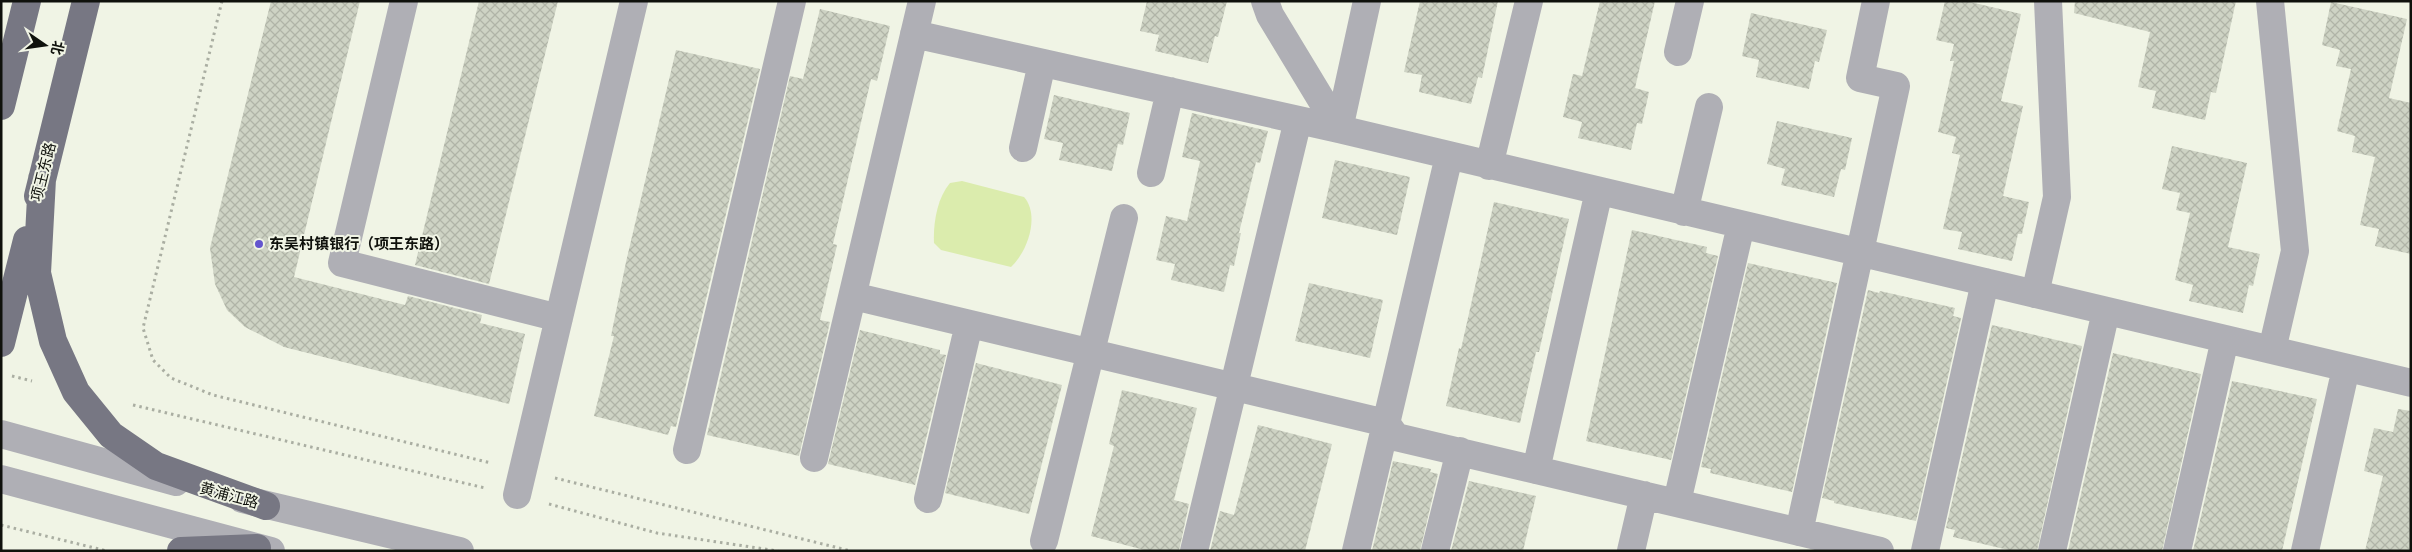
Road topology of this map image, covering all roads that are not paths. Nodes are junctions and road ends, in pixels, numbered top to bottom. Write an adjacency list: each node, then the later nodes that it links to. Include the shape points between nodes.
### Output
1 (27, 1): 18 (main road)
2 (86, 1): 26 (main road, 项王东路)
3 (404, 1): 36 (street, via 342,263)
4 (634, 1): 36 (street)
5 (792, 1): 47 (street)
6 (922, 1): 14 (street)
7 (1265, 1): 21 (street, via 1270,15)
8 (1367, 1): 21 (street)
9 (1529, 1): 24 (street)
10 (1690, 1): 15 (street)
11 (1876, 1): 31 (street, via 1860,78 1896,86)
12 (2048, 1): 33 (street, via 2057,197)
13 (2270, 1): 40 (street, via 2295,251)
14 (914, 34): 16 (street); 34 (street)
15 (1678, 52)
16 (1042, 62): 17 (street); 22 (street)
17 (1170, 91): 20 (street); 25 (street)
18 (1, 106)
19 (1709, 106): 28 (street)
20 (1298, 120): 21 (street); 44 (street)
21 (1339, 129): 23 (street)
22 (1023, 148)
23 (1449, 156): 24 (street); 45 (street)
24 (1489, 166): 27 (street)
25 (1152, 173)
26 (42, 179): 39 (main road, 项王东路); 56 (main road, via 37,274 53,341 76,392 111,435 156,466)
27 (1598, 192): 28 (street); 50 (street)
28 (1684, 212): 30 (street)
29 (1124, 218): 41 (street)
30 (1742, 225): 31 (street); 55 (street)
31 (1860, 254): 32 (street); 57 (street)
32 (1985, 282): 33 (street); 68 (street)
33 (2035, 294): 35 (street)
34 (853, 296): 37 (street); 49 (street)
35 (2106, 311): 38 (street); 69 (street)
36 (559, 318): 52 (street)
37 (969, 324): 41 (street); 54 (street)
38 (2225, 339): 40 (street); 70 (street)
39 (1, 343)
40 (2272, 350): 42 (street)
41 (1090, 352): 44 (street); 58 (street)
42 (2346, 368): 43 (street); 71 (street)
43 (2411, 383)
44 (1234, 386): 45 (street); 64 (street)
45 (1386, 422): 48 (street, via 1396,436); 65 (street)
46 (1, 434): 56 (street, 黄浦江路)
47 (687, 450)
48 (1460, 451): 50 (street); 61 (street)
49 (814, 458)
50 (1536, 470): 53 (street)
51 (1, 479): 60 (street)
52 (520, 483)
53 (1644, 495): 55 (street); 66 (street)
54 (928, 499)
55 (1677, 502): 57 (street)
56 (266, 506): 63 (street, 黄浦江路)
57 (1798, 532): 59 (street)
58 (1044, 540)
59 (1834, 546): 67 (street)
60 (264, 549): 62 (main road)
61 (1435, 550)
62 (181, 551)
63 (460, 551)
64 (1194, 551)
65 (1356, 551)
66 (1631, 551)
67 (1880, 551)
68 (1925, 551)
69 (2052, 551)
70 (2177, 551)
71 (2306, 551)

